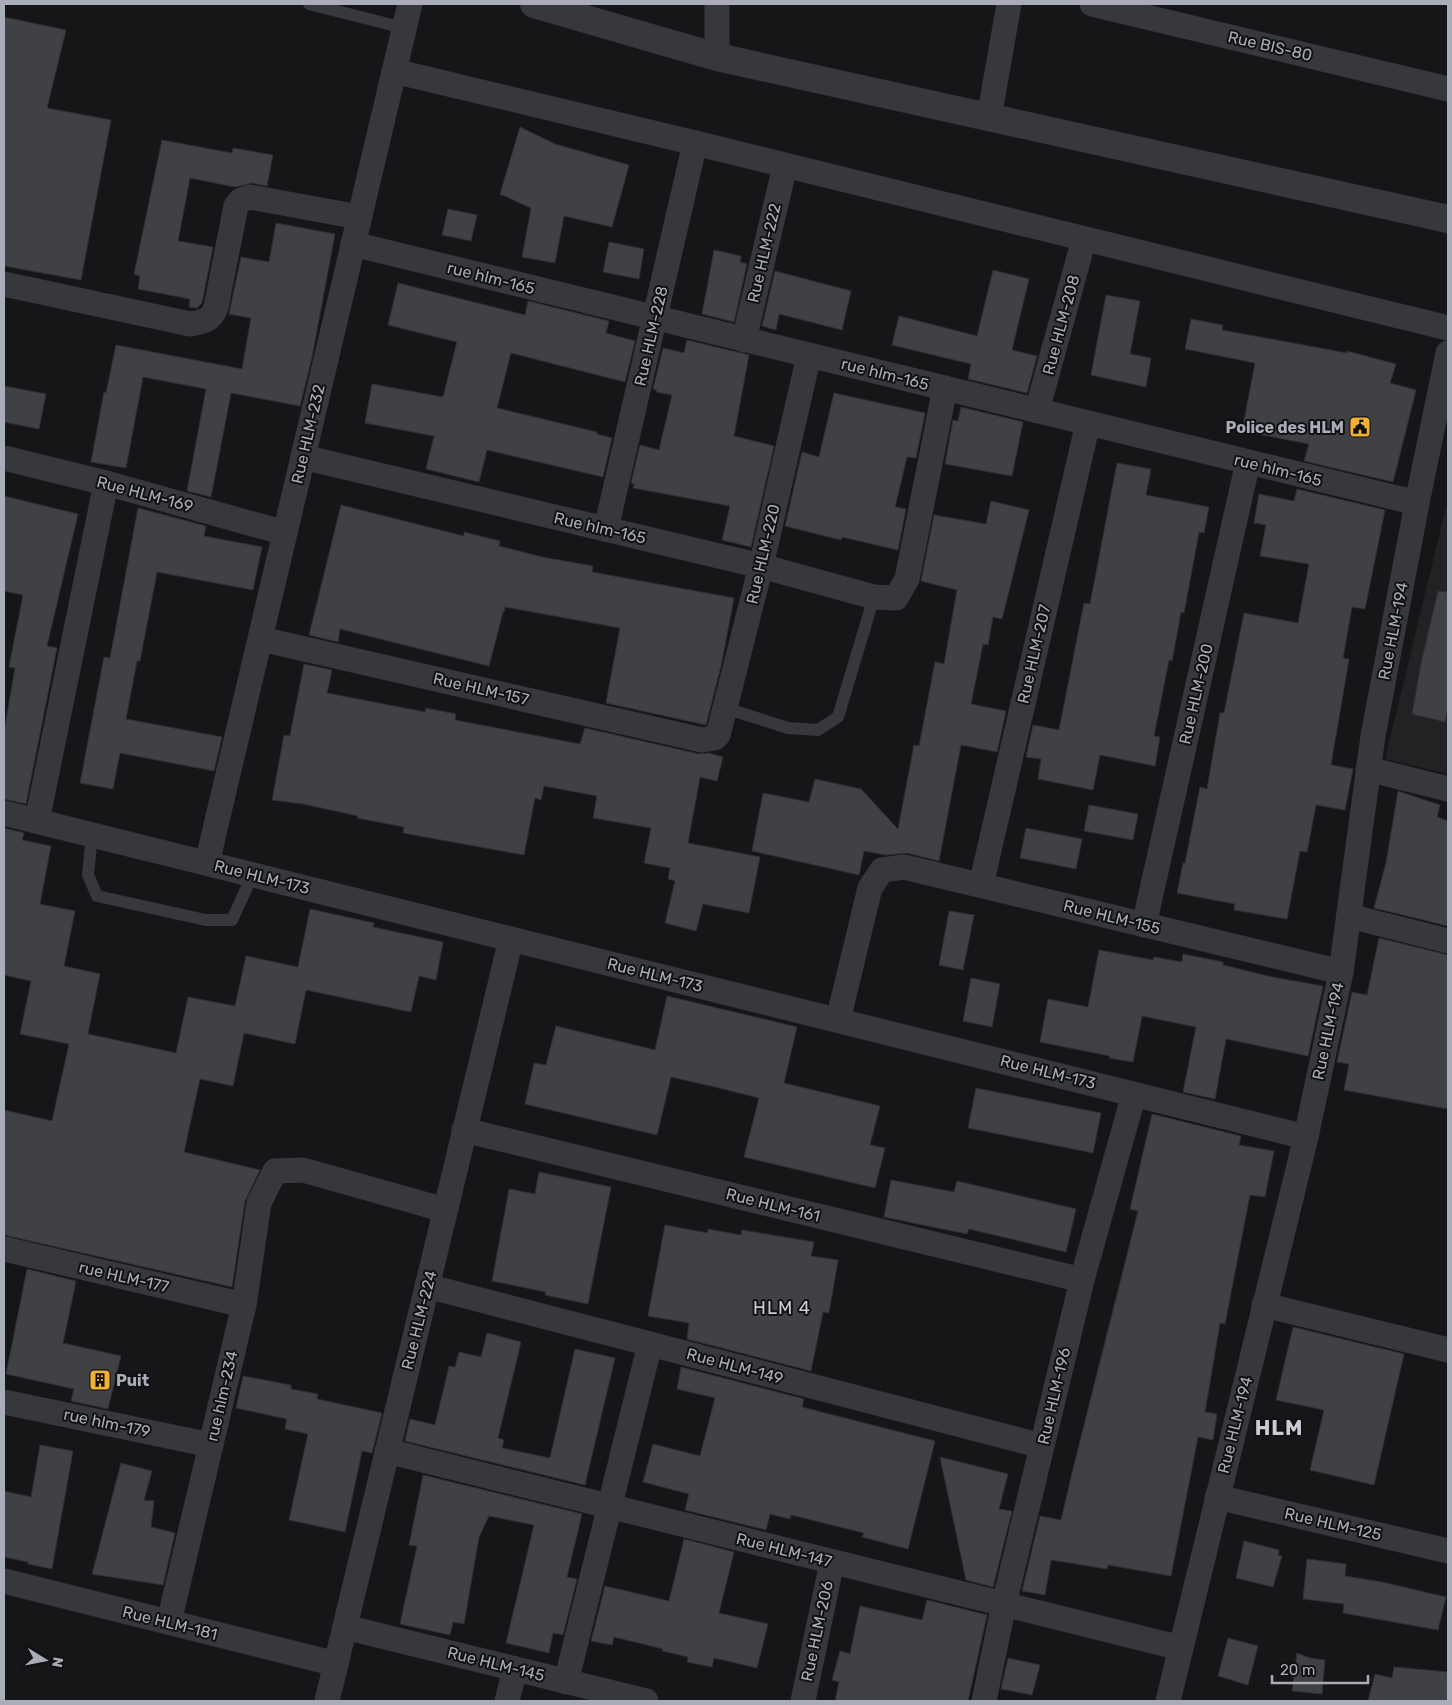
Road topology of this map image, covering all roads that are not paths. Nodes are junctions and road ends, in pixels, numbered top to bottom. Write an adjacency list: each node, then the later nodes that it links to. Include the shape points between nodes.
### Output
1 (309, 4): 7 (lane)
2 (410, 4): 7 (street, Rue HLM-232)
3 (534, 4): 8 (street)
4 (717, 4): 8 (street)
5 (1009, 4): 11 (street)
6 (1092, 4): 10 (street, Rue BIS-80)
7 (404, 28): 9 (street, Rue HLM-232)
8 (717, 57): 11 (street)
9 (394, 71): 12 (street); 14 (street, Rue HLM-232)
10 (1448, 89)
11 (989, 118): 15 (street)
12 (695, 143): 13 (street); 19 (street, Rue HLM-228)
13 (785, 166): 16 (street); 21 (street, Rue HLM-222)
14 (359, 217): 17 (street, Rue HLM-232); 18 (street, via 250,197 241,200 236,206 214,314 206,321 190,324)
15 (1448, 219)
16 (1084, 239): 20 (street); 25 (street, Rue HLM-208)
17 (353, 244): 19 (street, rue hlm-165); 27 (street, Rue HLM-232)
18 (4, 284)
19 (656, 318): 21 (street, rue hlm-165); 32 (street, Rue HLM-228)
20 (1448, 328)
21 (744, 340): 23 (street, rue hlm-165)
22 (1448, 353): 31 (street, Rue HLM-194)
23 (809, 355): 24 (street, rue hlm-165); 34 (street, Rue HLM-220)
24 (945, 388): 25 (street, rue hlm-165); 35 (street, via 907,579)
25 (1037, 411): 26 (street, rue hlm-165)
26 (1088, 423): 29 (street, rue hlm-165); 46 (street, Rue HLM-207)
27 (303, 457): 32 (street, Rue hlm-165); 33 (street, Rue HLM-232)
28 (4, 458): 30 (street, Rue HLM-169)
29 (1248, 462): 31 (street, rue hlm-165); 48 (street, Rue HLM-200)
30 (106, 483): 33 (street, Rue HLM-169); 42 (street)
31 (1417, 503): 39 (street, Rue HLM-194)
32 (606, 529): 34 (street, Rue hlm-165)
33 (285, 533): 36 (street, Rue HLM-232)
34 (760, 566): 35 (street, Rue hlm-165); 37 (street, Rue HLM-220)
35 (885, 597): 37 (lane, via 838,717 818,730 788,728)
36 (261, 638): 38 (street, Rue HLM-157); 44 (street, Rue HLM-232)
37 (725, 708): 38 (street, Rue HLM-220, via 718,735)
38 (702, 740)
39 (1368, 769): 40 (street); 47 (street, Rue HLM-194)
40 (1448, 789)
41 (4, 813): 42 (street, Rue HLM-173)
42 (37, 821): 43 (street, Rue HLM-173)
43 (92, 835): 44 (street, Rue HLM-173); 45 (lane, via 88,875 97,896 206,920 232,920)
44 (207, 863): 45 (street, Rue HLM-173)
45 (253, 874): 49 (street, Rue HLM-173)
46 (980, 886): 48 (street, Rue HLM-155); 52 (street, Rue HLM-155, via 904,867 882,870 870,888)
47 (1349, 916): 50 (street); 51 (street, Rue HLM-194)
48 (1144, 925): 51 (street, Rue HLM-155)
49 (511, 939): 52 (street, Rue HLM-173); 54 (street, Rue HLM-224)
50 (1448, 941)
51 (1341, 972): 55 (street, Rue HLM-194)
52 (838, 1020): 53 (street, Rue HLM-173)
53 (1134, 1094): 55 (street, Rue HLM-173); 58 (street, Rue HLM-196)
54 (464, 1130): 56 (street, Rue HLM-224); 58 (street, Rue HLM-161)
55 (1306, 1137): 61 (street, Rue HLM-194)
56 (445, 1210): 59 (street, Rue HLM-224); 60 (street, rue hlm-234, via 303,1170 275,1171 259,1203)
57 (4, 1249): 60 (street, rue HLM-177)
58 (1082, 1280): 66 (street, Rue HLM-196)
59 (427, 1286): 62 (street, Rue HLM-149); 67 (street, Rue HLM-224)
60 (244, 1305): 65 (street, rue hlm-234)
61 (1264, 1306): 63 (street); 68 (street, Rue HLM-194)
62 (650, 1344): 66 (street, Rue HLM-149); 69 (street)
63 (1448, 1350)
64 (4, 1402): 65 (street, rue hlm-179)
65 (211, 1445): 74 (street, rue hlm-234)
66 (1042, 1446): 73 (street, Rue HLM-196)
67 (387, 1451): 69 (street, Rue HLM-147); 75 (street, Rue HLM-224)
68 (1218, 1497): 70 (street, Rue HLM-125); 76 (street, Rue HLM-194)
69 (609, 1507): 71 (street, Rue HLM-147); 79 (street)
70 (1448, 1552)
71 (832, 1562): 73 (street, Rue HLM-147); 83 (street, Rue HLM-206)
72 (4, 1581): 74 (street, Rue HLM-181)
73 (1004, 1604): 76 (street, Rue HLM-147); 84 (street, Rue HLM-196)
74 (169, 1622): 77 (street, Rue HLM-181)
75 (345, 1627): 77 (street, Rue HLM-224); 78 (street, Rue HLM-145)
76 (1180, 1648): 85 (street, Rue HLM-194)
77 (336, 1664): 80 (street, Rue HLM-224)
78 (516, 1669): 79 (street, Rue HLM-145); 81 (street)
79 (566, 1682): 82 (street, Rue HLM-145)
80 (327, 1701)
81 (507, 1701)
82 (646, 1701)
83 (803, 1701)
84 (984, 1701)
85 (1168, 1701)

